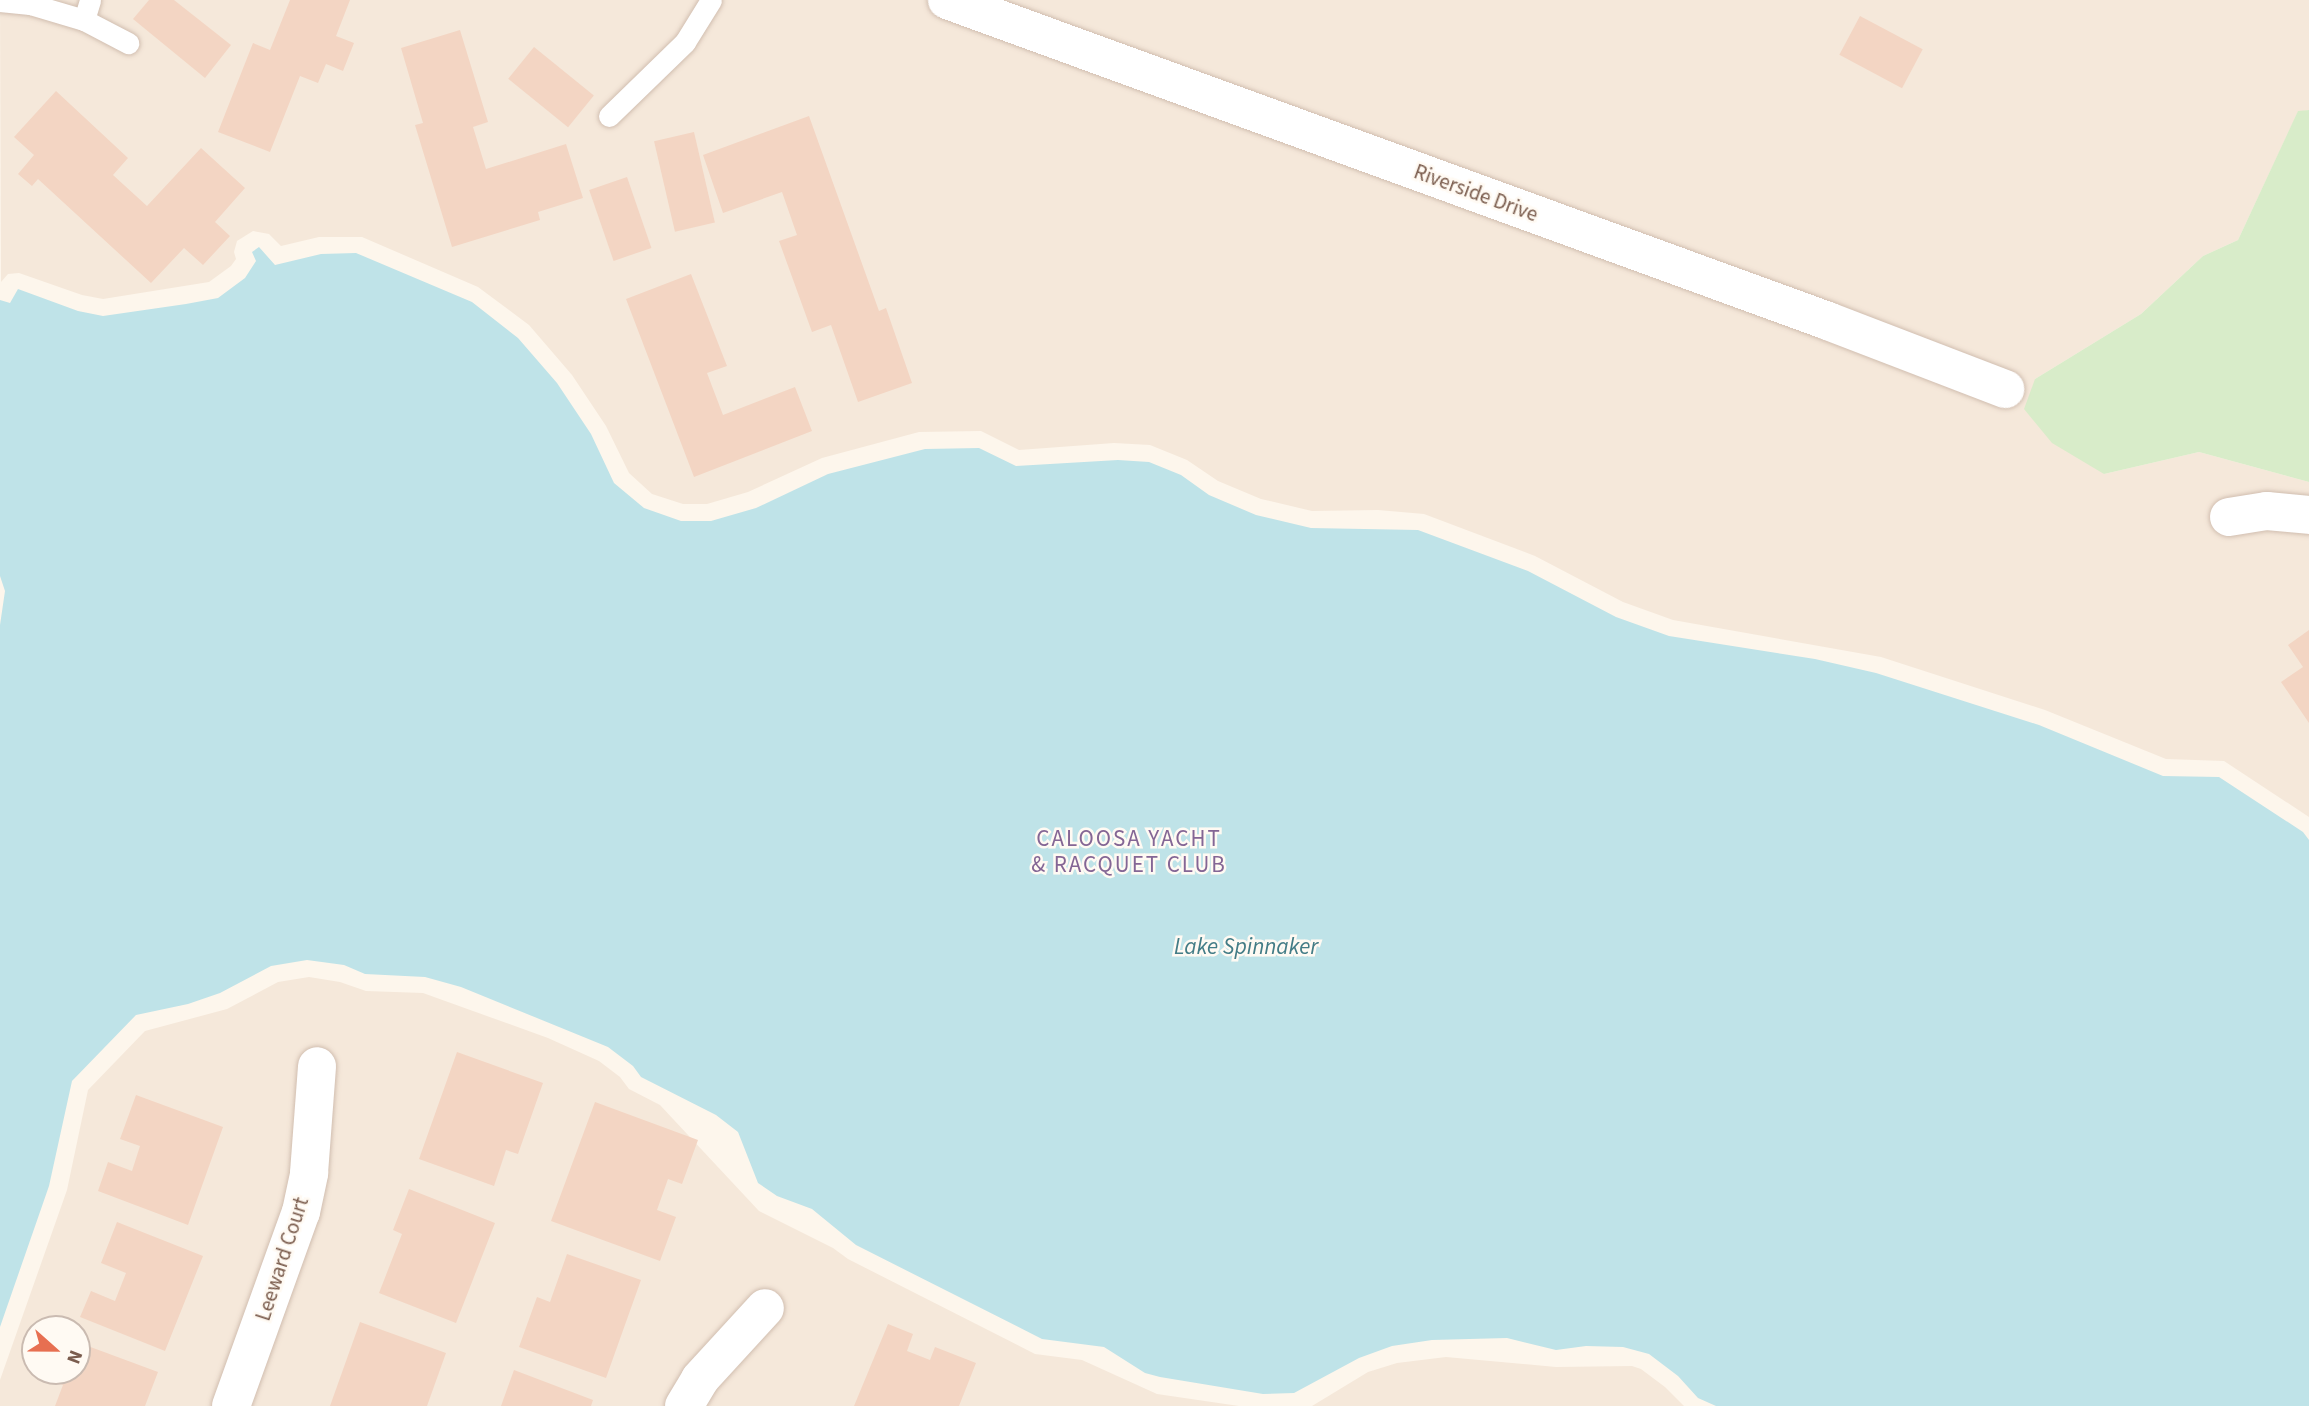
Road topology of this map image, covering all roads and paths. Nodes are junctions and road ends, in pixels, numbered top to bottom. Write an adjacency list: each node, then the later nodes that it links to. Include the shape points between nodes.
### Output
1 (711, 0): 6 (lane, via 685,42)
2 (947, 0): 7 (street, Riverside Drive)
3 (0, 1): 4 (lane)
4 (87, 10): 5 (lane)
5 (128, 43)
6 (609, 116)
7 (2005, 389)
8 (2309, 515): 9 (street, via 2267,511)
9 (2229, 517)
10 (317, 1066): 12 (street, Leeward Court, via 302,1212)
11 (765, 1308): 13 (street, via 700,1379)
12 (231, 1406)
13 (684, 1406)

